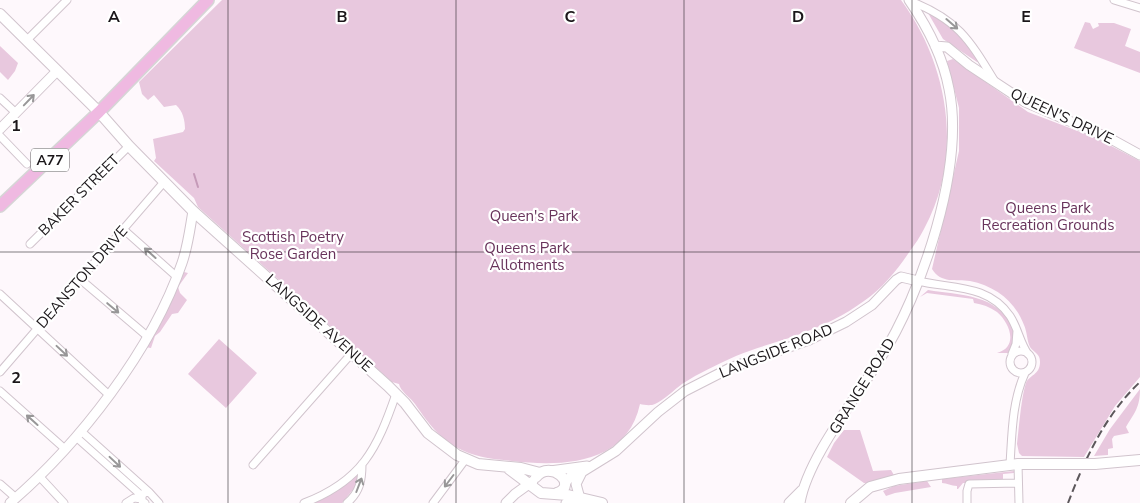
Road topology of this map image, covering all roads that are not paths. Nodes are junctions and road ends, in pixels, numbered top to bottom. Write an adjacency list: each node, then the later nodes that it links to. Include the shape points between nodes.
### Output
1 (68, 0): 7 (street)
2 (208, 0): 12 (main road, A77)
3 (909, 0): 8 (street); 10 (street, one-way to 10, via 937,12 957,28 972,45)
4 (1114, 0): 5 (street)
5 (1140, 8)
6 (0, 14): 7 (main road, LANGSIDE AVENUE)
7 (27, 40): 9 (main road, LANGSIDE AVENUE)
8 (935, 46): 10 (street, QUEEN'S DRIVE, via 948,47); 26 (street, via 949,89 952,137 937,221)
9 (57, 71): 12 (main road, LANGSIDE AVENUE); 13 (street, one-way to 9)
10 (995, 83): 17 (street, QUEEN'S DRIVE, via 1042,110 1094,131)
11 (0, 98): 13 (street)
12 (99, 112): 16 (main road, LANGSIDE AVENUE); 20 (main road, A77)
13 (16, 113): 14 (street)
14 (0, 128)
15 (0, 136): 18 (street)
16 (129, 146): 19 (main road, LANGSIDE AVENUE); 23 (street, BAKER STREET)
17 (1140, 155)
18 (26, 164)
19 (164, 182): 21 (main road, LANGSIDE AVENUE); 22 (street, DEANSTON DRIVE)
20 (0, 206)
21 (193, 211): 24 (street); 31 (main road, LANGSIDE AVENUE)
22 (123, 229): 24 (street, one-way to 22); 25 (street, DEANSTON DRIVE)
23 (30, 244)
24 (177, 277): 30 (street)
25 (80, 279): 28 (street, DEANSTON DRIVE); 30 (street, one-way to 30)
26 (918, 281): 29 (street, via 985,294 1006,311); 48 (street, LANGSIDE ROAD, via 901,277 872,305 846,322 819,336 705,380 668,404 616,451); 56 (street, GRANGE ROAD, via 882,357 823,448)
27 (0, 294): 28 (street)
28 (37, 328): 34 (street, DEANSTON DRIVE); 40 (street, one-way to 40)
29 (1017, 330): 32 (street); 33 (street)
30 (147, 336): 40 (street)
31 (352, 353): 39 (main road, LANGSIDE AVENUE); 47 (street)
32 (1028, 354): 33 (street, via 1022,351); 36 (street, via 1032,365)
33 (1012, 356): 35 (street, via 1009,362)
34 (0, 372)
35 (1014, 372): 36 (street); 38 (street)
36 (1025, 373): 38 (street)
37 (0, 391): 42 (street, one-way to 37)
38 (1017, 392): 46 (street)
39 (396, 394): 43 (main road, LANGSIDE AVENUE, via 428,433); 45 (street, via 379,440)
40 (109, 395): 41 (street)
41 (79, 434): 42 (street); 61 (street)
42 (65, 449): 51 (street)
43 (465, 460): 49 (main road, LANGSIDE AVENUE); 66 (street, one-way to 66)
44 (1140, 460): 46 (main road, bridge, via 1095,464)
45 (362, 464): 64 (street, via 336,487); 65 (street, one-way to 45, via 360,485)
46 (1014, 464): 54 (street); 71 (main road, via 884,482 870,487)
47 (253, 465)
48 (592, 465): 50 (street, LANGSIDE ROAD); 53 (street, LANGSIDE ROAD)
49 (508, 468): 52 (main road, LANGSIDE AVENUE); 53 (main road, LANGSIDE AVENUE, via 521,468)
50 (582, 472): 57 (street, LANGSIDE ROAD, via 571,476); 59 (street, via 576,484)
51 (39, 476): 60 (street); 62 (street)
52 (519, 476): 53 (main road, LANGSIDE AVENUE); 58 (street)
53 (538, 480): 57 (main road, via 544,493); 57 (main road, via 560,474); 58 (street)
54 (1018, 483): 72 (street, via 970,484); 73 (street)
55 (0, 484): 60 (street)
56 (802, 490): 69 (street, GRANGE ROAD); 70 (street, GRANGE ROAD)
57 (563, 493): 59 (main road); 59 (street)
58 (515, 494): 67 (street)
59 (582, 497): 68 (main road)
60 (13, 500)
61 (147, 500): 63 (street, via 134,498)
62 (64, 503)
63 (126, 503)
64 (304, 503)
65 (347, 503)
66 (433, 503)
67 (506, 503)
68 (602, 503)
69 (789, 503)
70 (800, 503)
71 (851, 503)
72 (967, 503)
73 (1018, 503)

